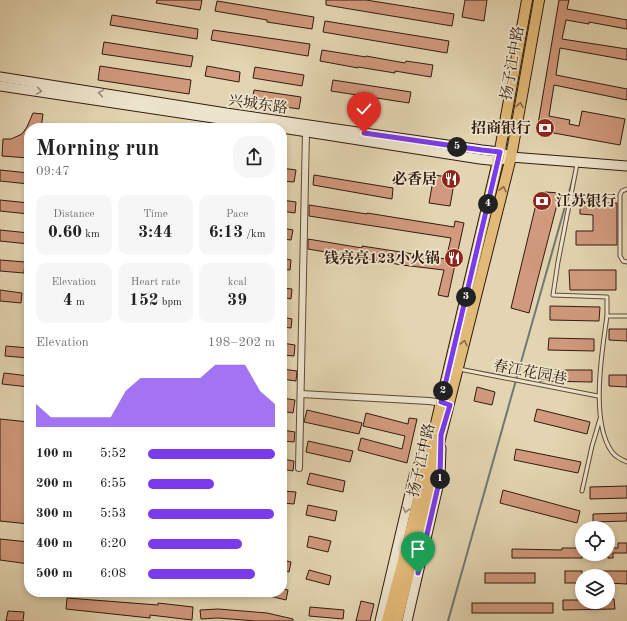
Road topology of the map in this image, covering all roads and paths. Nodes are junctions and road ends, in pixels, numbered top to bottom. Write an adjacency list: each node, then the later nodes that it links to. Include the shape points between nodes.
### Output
1 (527, 0): 8 (main road, 扬子江中路)
2 (538, 0): 9 (main road, 扬子江中路, one-way to 2)
3 (0, 77): 8 (street, 兴城东路, one-way to 3, via 482,150)
4 (0, 86): 5 (street, 兴城东路, one-way to 5)
5 (248, 123)
6 (287, 129): 7 (street, 兴城东路)
7 (306, 132): 8 (street, 兴城东路); 17 (street)
8 (499, 156): 9 (street, 兴城东路); 19 (main road, 扬子江中路)
9 (511, 157): 10 (street, 兴城东路); 16 (main road, 扬子江中路, one-way to 9)
10 (578, 162): 11 (street, 兴城东路); 14 (lane, via 553,295 607,297)
11 (627, 166)
12 (627, 189): 13 (lane, via 620,195 620,256)
13 (627, 262)
14 (607, 316): 15 (lane); 18 (lane)
15 (627, 316)
16 (458, 369): 18 (lane, 春江花园巷); 19 (main road, 扬子江中路)
17 (301, 394): 19 (street); 23 (street)
18 (598, 396): 20 (lane)
19 (445, 404): 21 (main road, 扬子江中路)
20 (600, 419): 22 (lane, via 607,443 613,453); 24 (lane)
21 (437, 434): 25 (main road, 扬子江中路, via 409,538); 25 (street, via 440,478)
22 (627, 462)
23 (299, 468)
24 (582, 491)
25 (393, 619)

